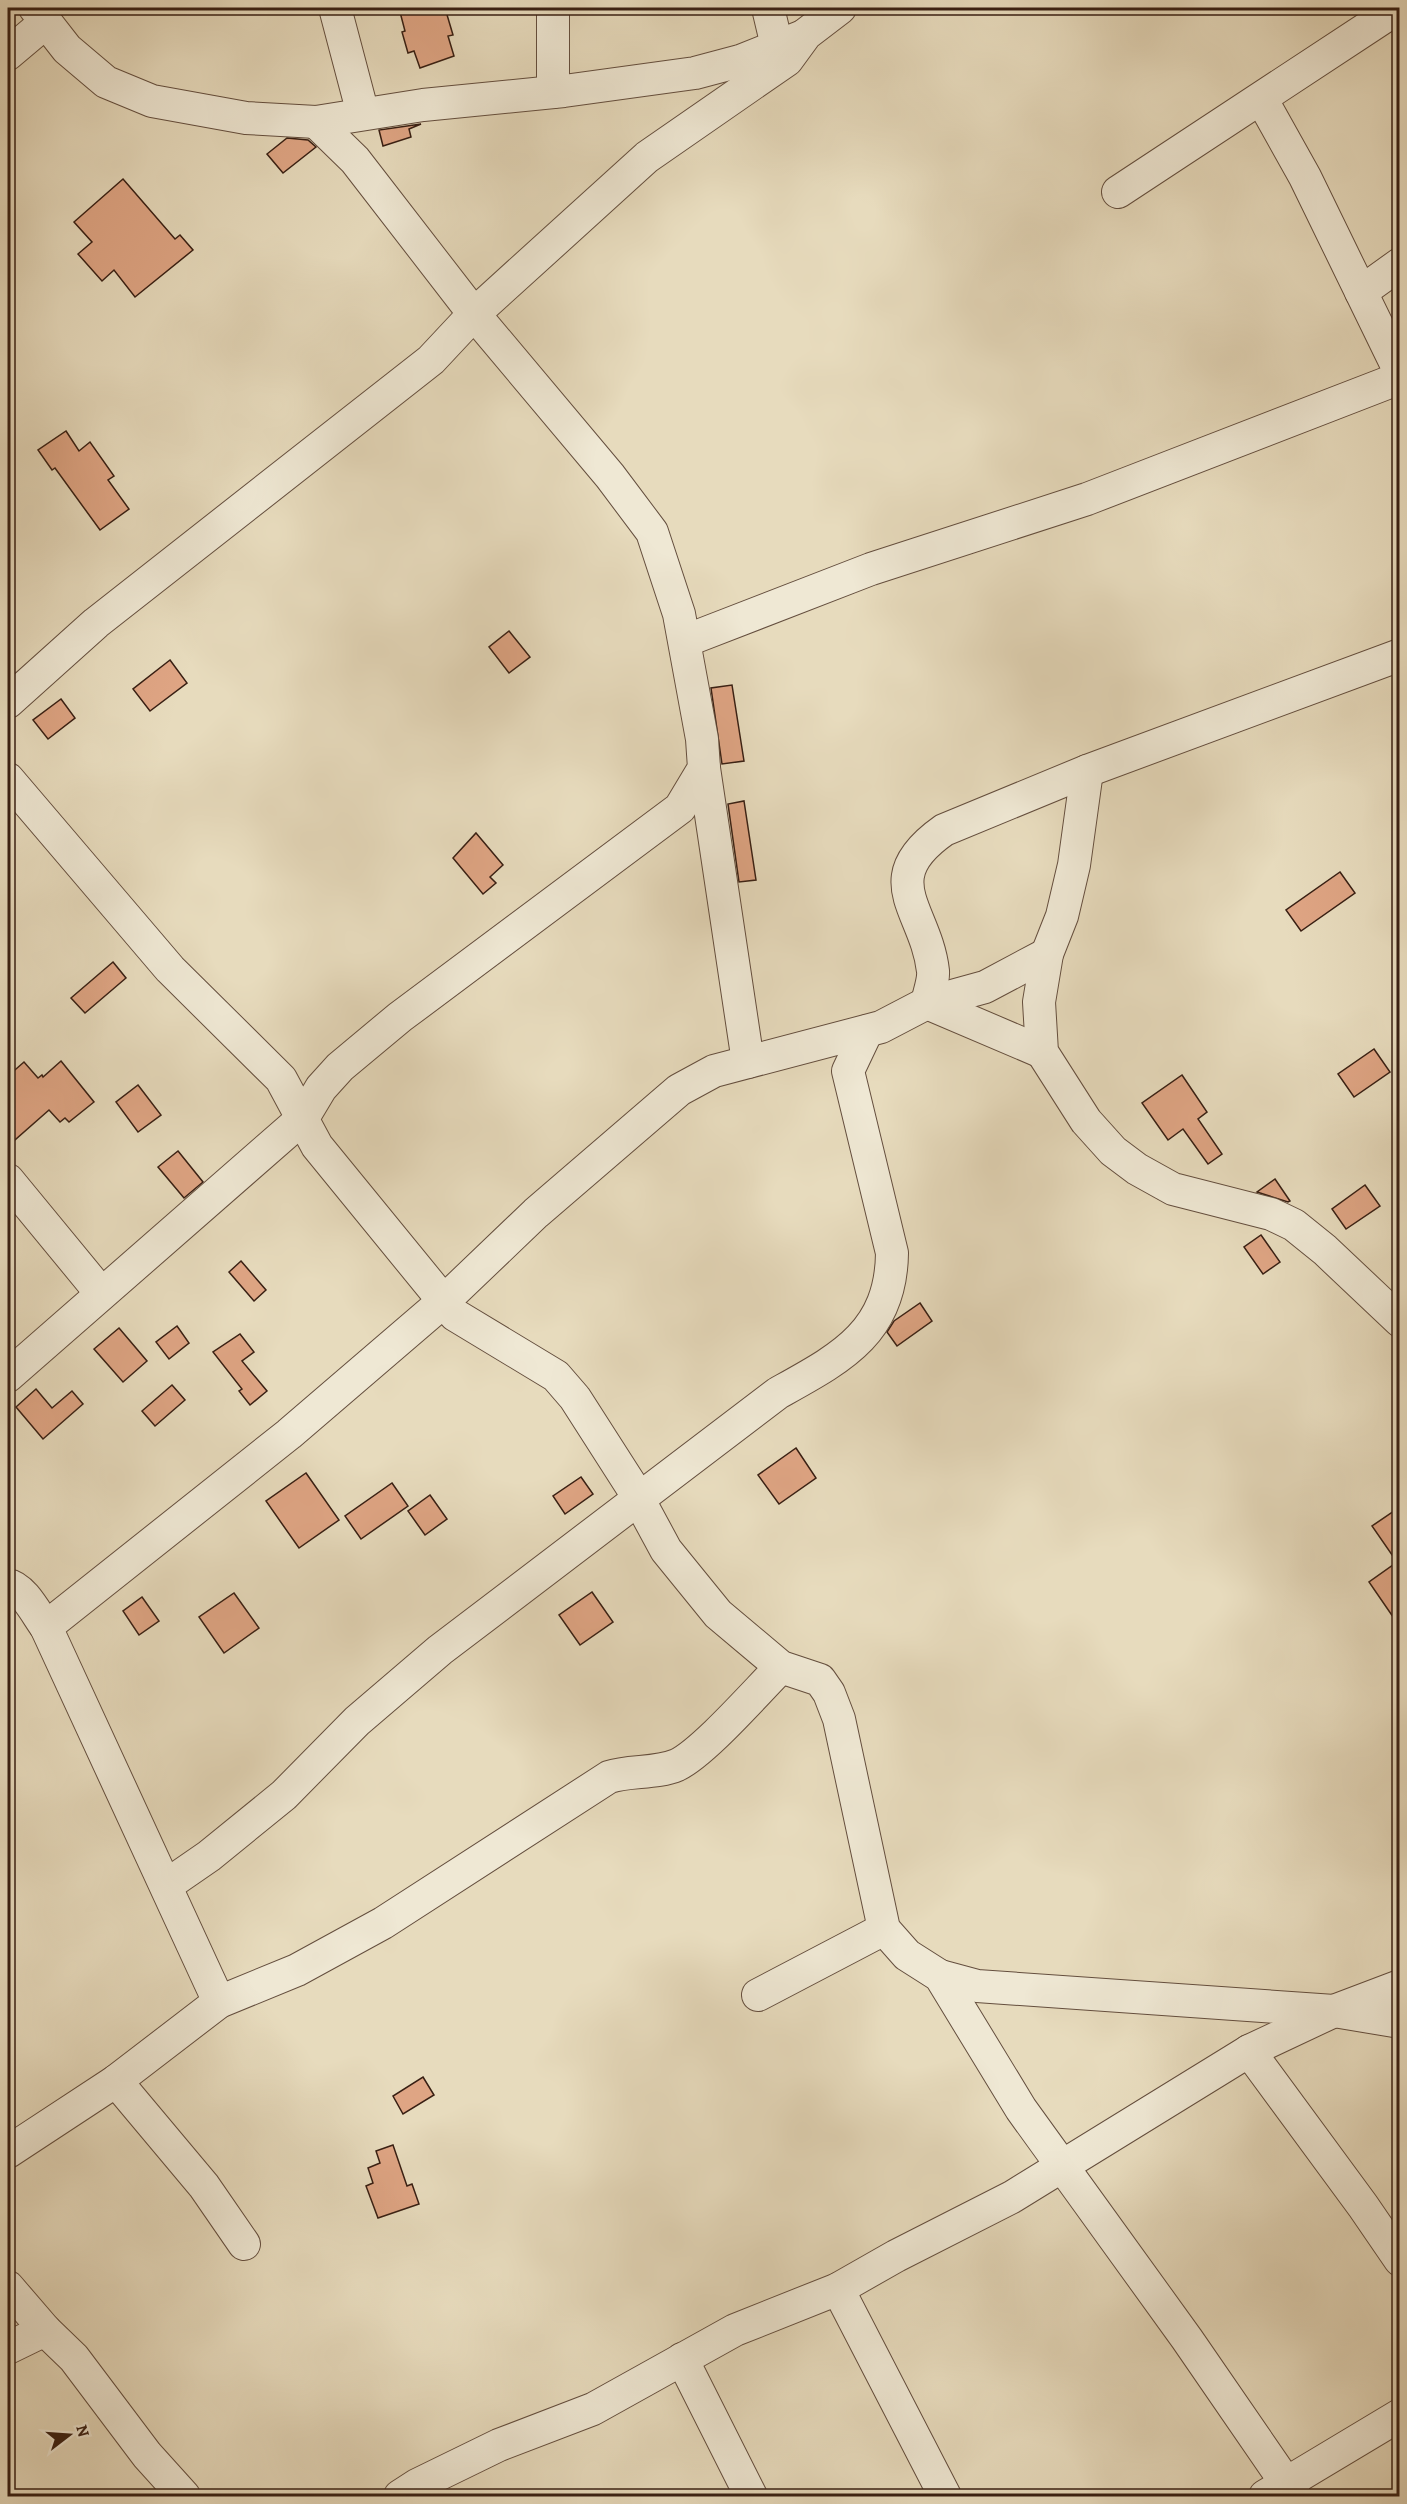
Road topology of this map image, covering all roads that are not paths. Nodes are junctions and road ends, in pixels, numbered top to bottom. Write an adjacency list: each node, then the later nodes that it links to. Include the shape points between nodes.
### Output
1 (335, 8): 13 (street)
2 (553, 8): 11 (street)
3 (768, 8): 8 (street)
4 (840, 8): 7 (street)
5 (1390, 8): 12 (street, via 1384,17)
6 (40, 15): 9 (street); 14 (street, via 67,49 106,82 152,101 246,118)
7 (806, 34): 8 (street); 10 (street, via 787,60)
8 (765, 50): 10 (street); 11 (street, via 695,73)
9 (8, 54)
10 (753, 85): 19 (street, via 647,157)
11 (553, 92): 13 (street)
12 (1262, 99): 16 (street); 18 (street)
13 (356, 115): 14 (street); 15 (street)
14 (316, 122): 15 (street)
15 (355, 160): 19 (street)
16 (1118, 192)
17 (1400, 264): 18 (street)
18 (1361, 292): 20 (street)
19 (474, 314): 22 (street, via 652,532); 24 (street, via 431,360 96,623)
20 (1400, 372)
21 (1400, 378): 22 (street, via 1097,495 871,569)
22 (685, 641): 25 (street)
23 (1400, 655): 26 (street)
24 (8, 702)
25 (704, 768): 33 (street); 35 (street, via 680,808 339,1067)
26 (1088, 771): 28 (street, via 1074,865 1062,916); 29 (street, via 944,830 916,852 907,880 933,973)
27 (8, 779): 35 (street, via 170,969 282,1079)
28 (1047, 954): 29 (street, via 985,987); 32 (street, via 1039,1002)
29 (927, 1003): 30 (street); 32 (street)
30 (867, 1031): 31 (street); 34 (street)
31 (813, 1045): 33 (street); 34 (street)
32 (1042, 1052): 39 (street, via 1086,1121 1113,1151 1173,1189 1294,1224)
33 (747, 1062): 38 (street, via 714,1071 670,1096 536,1213)
34 (848, 1071): 41 (street, via 892,1253 889,1287 874,1322 834,1363 778,1393)
35 (303, 1118): 37 (street); 38 (street, via 316,1146)
36 (8, 1180): 37 (street)
37 (101, 1293): 40 (street)
38 (444, 1301): 41 (street, via 476,1329 556,1376 575,1398); 43 (street, via 289,1434)
39 (1400, 1321)
40 (8, 1376)
41 (637, 1501): 44 (street, via 666,1550 718,1614); 45 (street, via 440,1650 357,1720 284,1795)
42 (8, 1585): 43 (street, via 27,1600)
43 (46, 1627): 45 (street)
44 (781, 1668): 46 (street, via 820,1680 830,1693); 50 (street, via 701,1747 676,1765 609,1777 383,1923 297,1970)
45 (167, 1885): 50 (street)
46 (884, 1929): 47 (street, via 907,1955); 49 (street)
47 (940, 1976): 51 (street, via 977,1986); 56 (street, via 1021,2109)
48 (1400, 1986): 51 (street)
49 (758, 1995)
50 (219, 2002): 54 (street)
51 (1334, 2012): 52 (street); 53 (street)
52 (1400, 2022)
53 (1249, 2051): 56 (street); 58 (street)
54 (116, 2081): 55 (street); 57 (street, via 204,2186)
55 (8, 2152)
56 (1064, 2167): 60 (street); 65 (street)
57 (244, 2244)
58 (1400, 2260)
59 (8, 2287): 61 (street)
60 (838, 2289): 63 (street, via 735,2330); 69 (street)
61 (45, 2331): 62 (street); 66 (street, via 74,2358)
62 (8, 2348)
63 (682, 2359): 67 (street, via 593,2409 500,2445); 68 (street)
64 (1400, 2415): 65 (street)
65 (1282, 2492)
66 (184, 2496)
67 (400, 2496)
68 (751, 2496)
69 (945, 2496)

